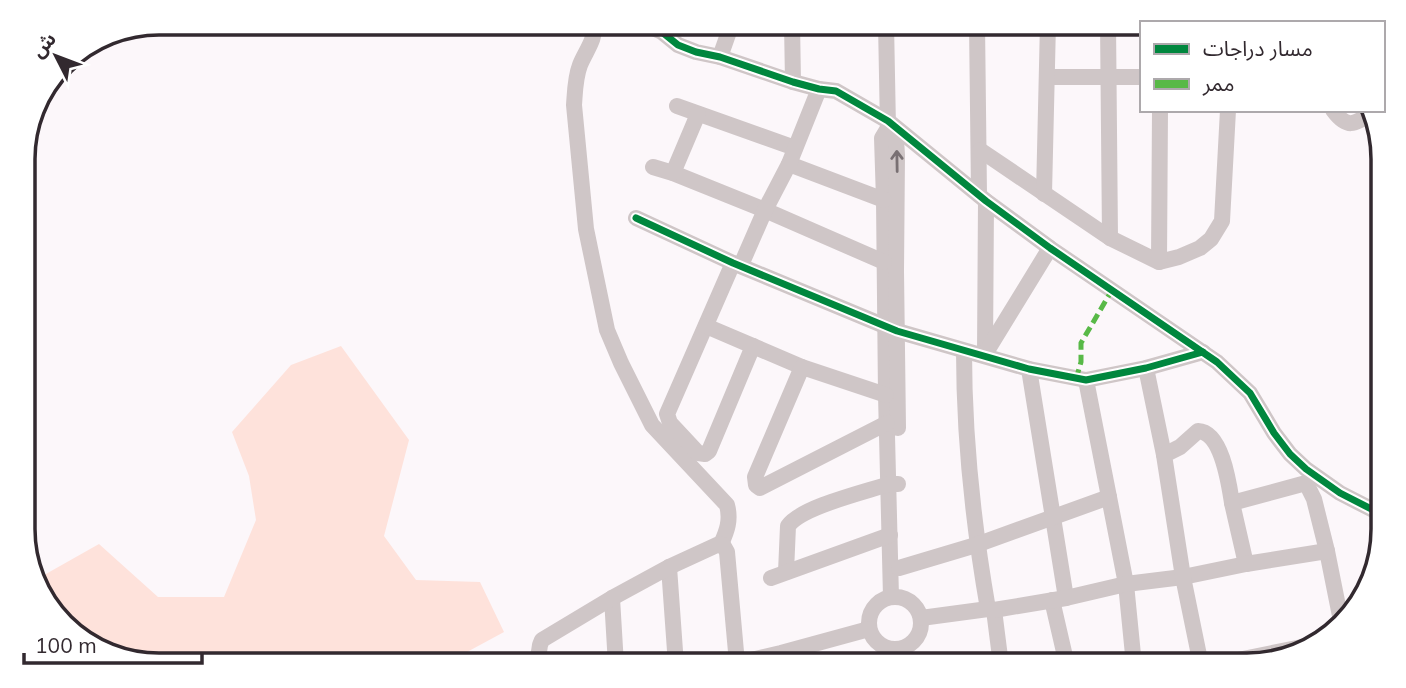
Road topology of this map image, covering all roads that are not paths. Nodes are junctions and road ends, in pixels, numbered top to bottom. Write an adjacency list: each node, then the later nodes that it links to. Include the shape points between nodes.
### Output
1 (593, 35): 57 (street, via 579,67 574,105 586,229 607,330 652,425 727,505 729,523)
2 (670, 35): 9 (street, via 678,45)
3 (728, 35): 9 (street)
4 (792, 35): 13 (street)
5 (886, 35): 21 (street)
6 (977, 35): 23 (street)
7 (1048, 35): 10 (street)
8 (1108, 35): 11 (street)
9 (720, 57): 13 (street)
10 (1047, 77): 11 (street); 27 (street)
11 (1109, 77): 12 (street); 32 (street)
12 (1140, 77)
13 (793, 82): 14 (street)
14 (818, 89): 21 (street, via 835,91); 22 (street)
15 (677, 106): 19 (street)
16 (1160, 112): 35 (street)
17 (1228, 112): 35 (street, via 1222,220 1200,248)
18 (1335, 112): 20 (street, via 1352,124)
19 (698, 114): 22 (street); 26 (street)
20 (1364, 118)
21 (888, 124): 28 (street); 29 (street, via 882,138); 38 (street, one-way to 21, via 897,155 896,139)
22 (795, 148): 24 (street)
23 (980, 150): 27 (street); 28 (street)
24 (789, 164): 29 (street); 30 (street)
25 (653, 167): 26 (street)
26 (673, 173): 30 (street)
27 (1044, 194): 32 (street)
28 (983, 198): 33 (street); 42 (street)
29 (884, 200): 34 (street)
30 (765, 211): 34 (street); 36 (street)
31 (636, 218): 36 (street)
32 (1110, 238): 35 (street)
33 (1050, 248): 41 (street); 42 (street)
34 (884, 262): 38 (street)
35 (1159, 262)
36 (737, 264): 37 (street); 38 (street)
37 (706, 326): 39 (street); 39 (street, via 667,414 698,453 709,450)
38 (891, 328): 40 (street); 47 (street); 51 (street)
39 (753, 346): 43 (street)
40 (964, 351): 42 (street); 58 (street, via 964,412)
41 (1203, 352): 44 (street); 50 (street, via 1250,393)
42 (984, 355): 45 (street)
43 (802, 367): 47 (street); 48 (street, via 755,477 758,487)
44 (1146, 368): 46 (street); 49 (street)
45 (1029, 369): 46 (street); 55 (street)
46 (1086, 380): 52 (street)
47 (886, 395): 48 (street)
48 (887, 423): 51 (street)
49 (1164, 455): 53 (street, via 1198,431 1206,432 1220,452); 63 (street)
50 (1306, 476): 53 (street); 54 (street); 59 (street)
51 (893, 484): 56 (street); 56 (street, via 792,520 778,575); 62 (street)
52 (1109, 497): 55 (street); 64 (street)
53 (1232, 503): 60 (street)
54 (1371, 509)
55 (1052, 516): 58 (street); 67 (street)
56 (890, 535): 65 (street)
57 (721, 544): 61 (street); 75 (street, via 729,562)
58 (976, 545): 62 (street); 68 (street)
59 (1327, 551): 60 (street); 69 (street)
60 (1246, 564): 63 (street)
61 (669, 567): 66 (street); 74 (street)
62 (899, 568): 65 (street)
63 (1183, 577): 64 (street); 80 (street)
64 (1126, 584): 67 (street); 79 (street)
65 (896, 597): 70 (street, via 910,601); 71 (street, via 880,601 873,609)
66 (612, 598): 72 (street, via 542,640); 73 (street)
67 (1059, 599): 68 (street); 78 (street)
68 (991, 610): 70 (street); 77 (street)
69 (1339, 612)
70 (921, 618): 71 (street, via 917,638 900,650 880,646)
71 (869, 629): 76 (street)
72 (539, 653)
73 (615, 653)
74 (675, 653)
75 (733, 653)
76 (798, 653)
77 (999, 653)
78 (1066, 653)
79 (1133, 653)
80 (1199, 653)

